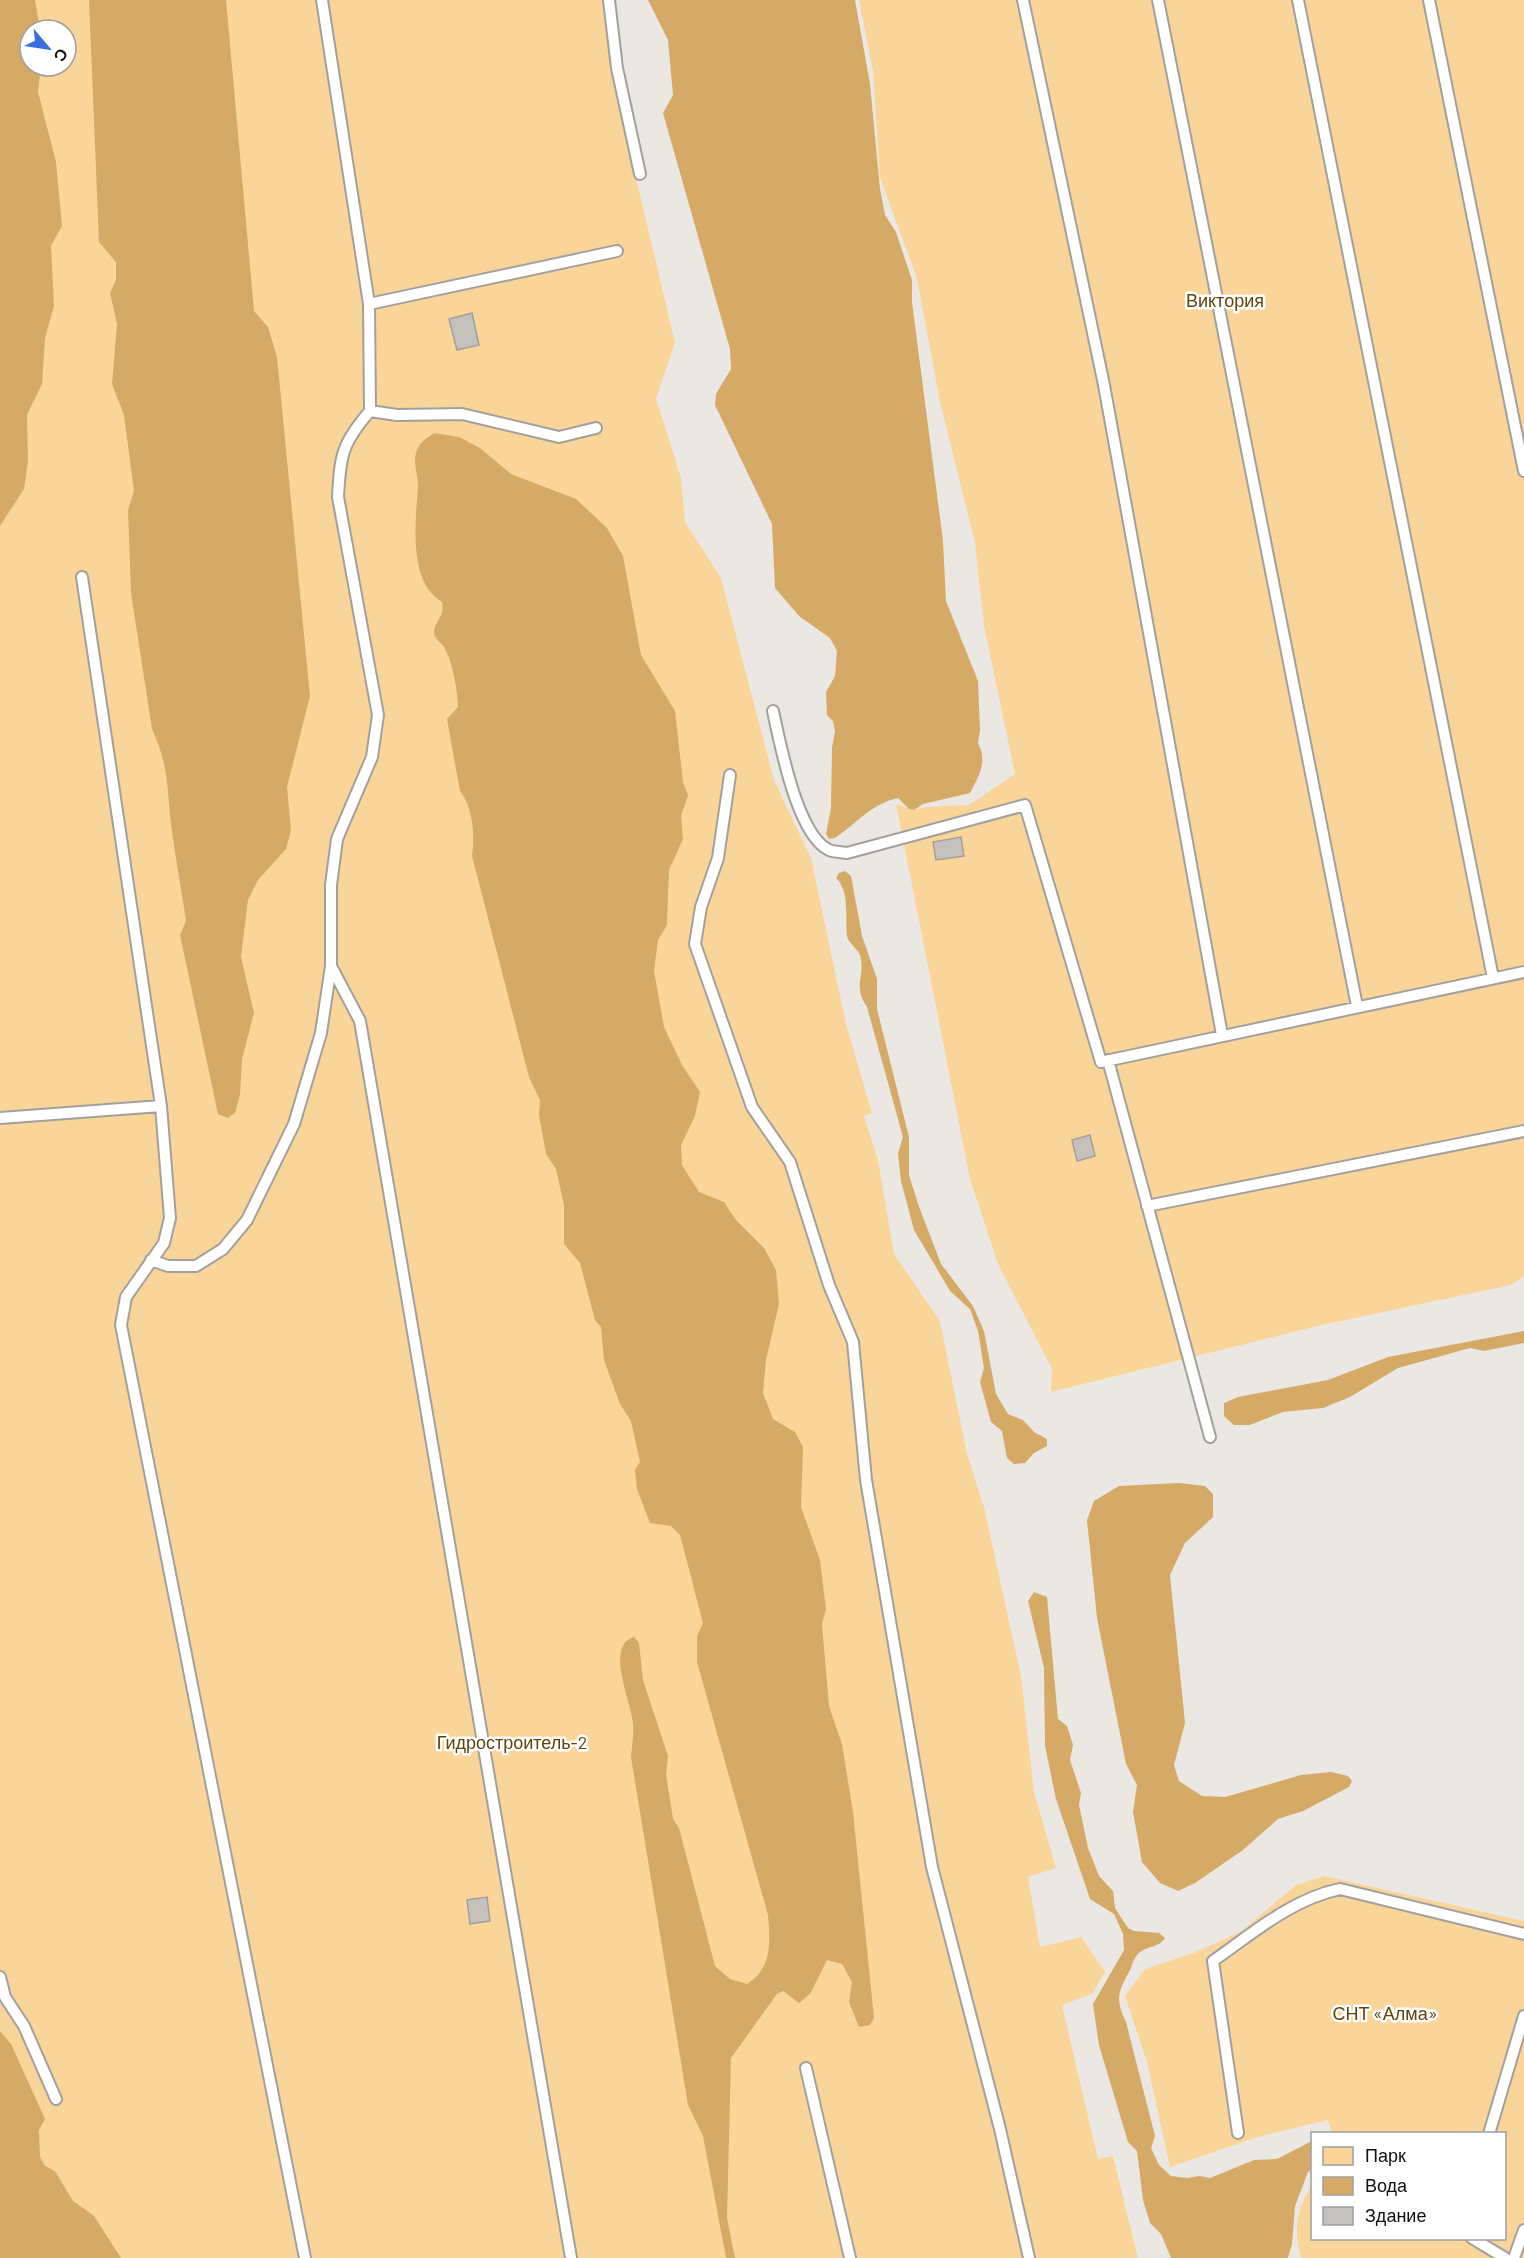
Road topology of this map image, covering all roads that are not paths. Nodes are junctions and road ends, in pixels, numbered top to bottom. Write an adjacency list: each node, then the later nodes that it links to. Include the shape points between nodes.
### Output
1 (322, 0): 9 (lane)
2 (609, 0): 7 (lane, via 617,68)
3 (1023, 0): 20 (lane, via 1104,385)
4 (1158, 0): 19 (lane)
5 (1298, 0): 18 (lane)
6 (1429, 0): 12 (lane)
7 (640, 174)
8 (617, 251): 9 (lane)
9 (369, 304): 10 (lane)
10 (370, 411): 11 (lane, via 397,415 462,414 559,437); 16 (lane, via 350,435 340,463 338,497 378,715 372,757 337,839 331,885)
11 (596, 428)
12 (1524, 471)
13 (82, 577): 22 (lane)
14 (774, 711): 21 (lane, via 785,771 813,835 829,850 847,853 1025,805 1101,1062)
15 (730, 775): 40 (lane, via 717,858 700,908 695,944 752,1107 790,1162 829,1286 853,1342 866,1480 932,1867 1000,2128)
16 (331, 966): 26 (lane, via 321,1032 294,1124 247,1220 223,1249 196,1266 168,1266); 38 (lane, via 360,1021)
17 (1524, 972): 18 (lane)
18 (1493, 978): 19 (lane)
19 (1357, 1006): 20 (lane)
20 (1222, 1035): 21 (lane)
21 (1107, 1060): 25 (lane)
22 (161, 1106): 23 (lane); 26 (lane, via 170,1218 164,1243)
23 (0, 1118)
24 (1524, 1131): 25 (lane)
25 (1147, 1206): 27 (lane)
26 (151, 1260): 37 (lane, via 126,1297 121,1325)
27 (1210, 1437)
28 (1524, 1934): 34 (lane, via 1340,1889 1315,1894 1292,1907 1213,1961)
29 (0, 1977): 32 (lane, via 5,1997 24,2026)
30 (1524, 2016): 33 (lane)
31 (806, 2068): 39 (lane)
32 (56, 2099)
33 (1489, 2132)
34 (1238, 2133)
35 (1524, 2230): 42 (lane)
36 (1475, 2240): 41 (lane)
37 (305, 2258)
38 (571, 2258)
39 (850, 2258)
40 (1029, 2258)
41 (1505, 2258)
42 (1514, 2258)

